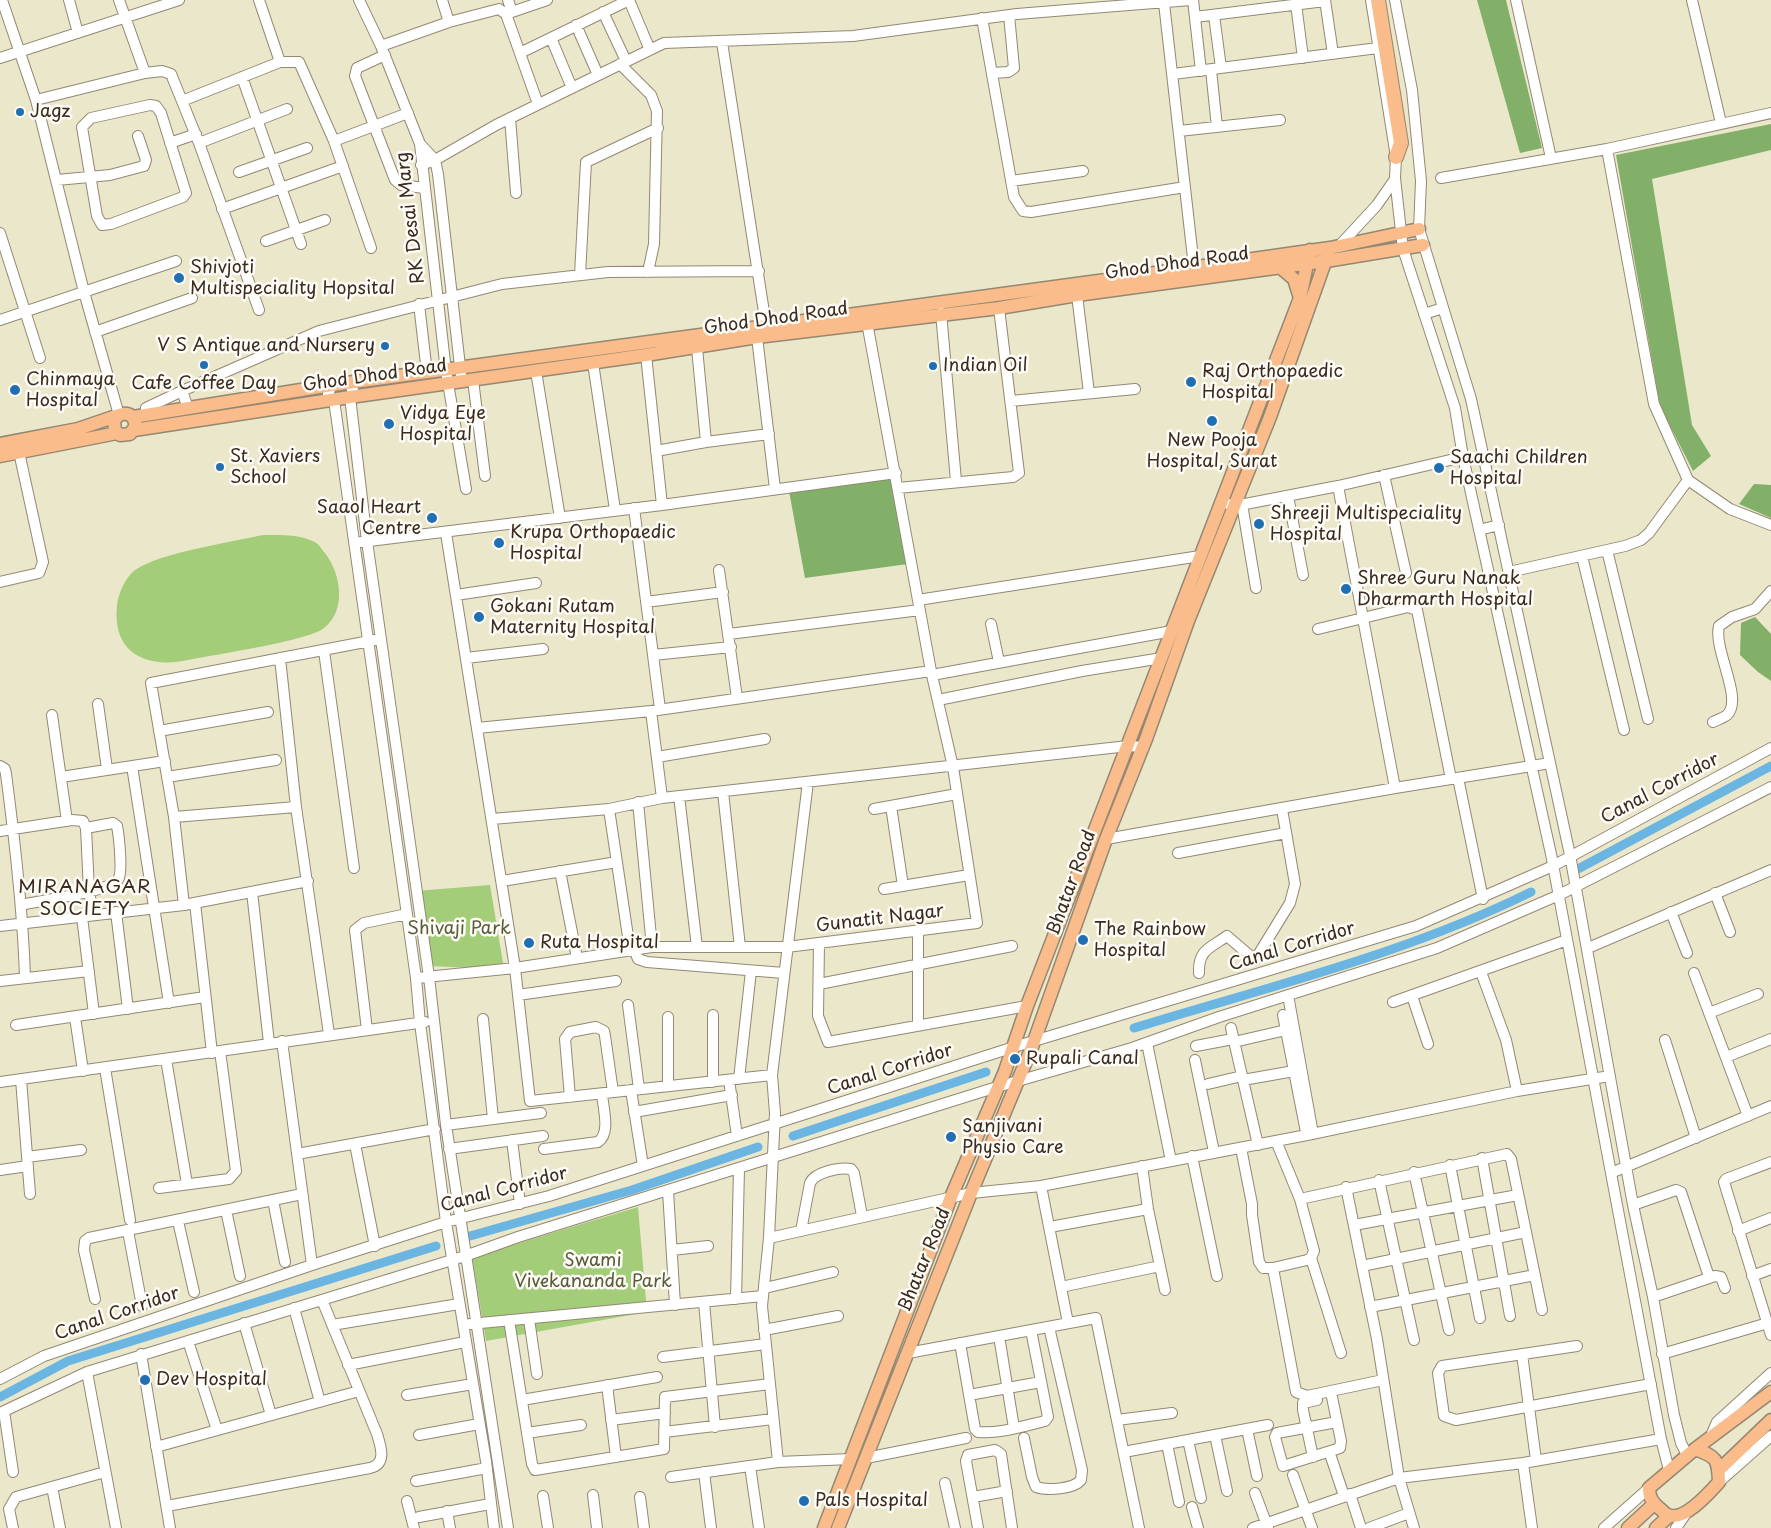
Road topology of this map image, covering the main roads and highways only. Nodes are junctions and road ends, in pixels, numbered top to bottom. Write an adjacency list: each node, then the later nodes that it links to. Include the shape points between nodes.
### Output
1 (1378, 0): 2 (highway, via 1401,143)
2 (1396, 157)
3 (1418, 229): 5 (main road)
4 (1422, 245): 7 (main road, Ghod Dhod Road)
5 (1335, 246): 6 (main road); 8 (main road, Bhatar Road)
6 (1310, 250): 9 (main road); 13 (main road)
7 (1357, 256): 8 (main road, Ghod Dhod Road); 11 (main road, via 1333,270)
8 (1326, 261): 9 (main road, Ghod Dhod Road); 11 (main road, Bhatar Road)
9 (1308, 264): 10 (main road, Ghod Dhod Road); 12 (main road)
10 (1281, 268): 12 (main road, via 1294,279); 13 (main road, Ghod Dhod Road, via 999,308)
11 (1313, 294): 28 (main road, Bhatar Road, via 1239,505 1188,621 1034,1041)
12 (1300, 298): 27 (main road, via 1014,1047 951,1197)
13 (866, 318): 14 (main road, Ghod Dhod Road, via 697,348 536,371); 14 (main road, via 766,325)
14 (465, 376): 15 (main road)
15 (446, 377): 17 (main road, Ghod Dhod Road, via 334,400); 17 (main road, via 427,373 332,385 188,408)
16 (119, 415): 17 (main road, Ghod Dhod Road, via 126,413); 18 (main road, via 113,424); 19 (main road, via 78,429)
17 (138, 421): 18 (main road, Ghod Dhod Road, via 126,435)
18 (118, 433): 20 (main road, Ghod Dhod Road)
19 (0, 444)
20 (0, 456)
21 (1771, 1392): 23 (main road)
22 (1771, 1420): 24 (main road)
23 (1691, 1452): 24 (main road, via 1716,1459); 25 (main road, via 1649,1488)
24 (1719, 1476): 26 (main road, via 1687,1512)
25 (1654, 1504): 26 (main road); 29 (main road)
26 (1669, 1516): 30 (main road)
27 (824, 1528)
28 (838, 1528)
29 (1628, 1528)
30 (1656, 1528)

